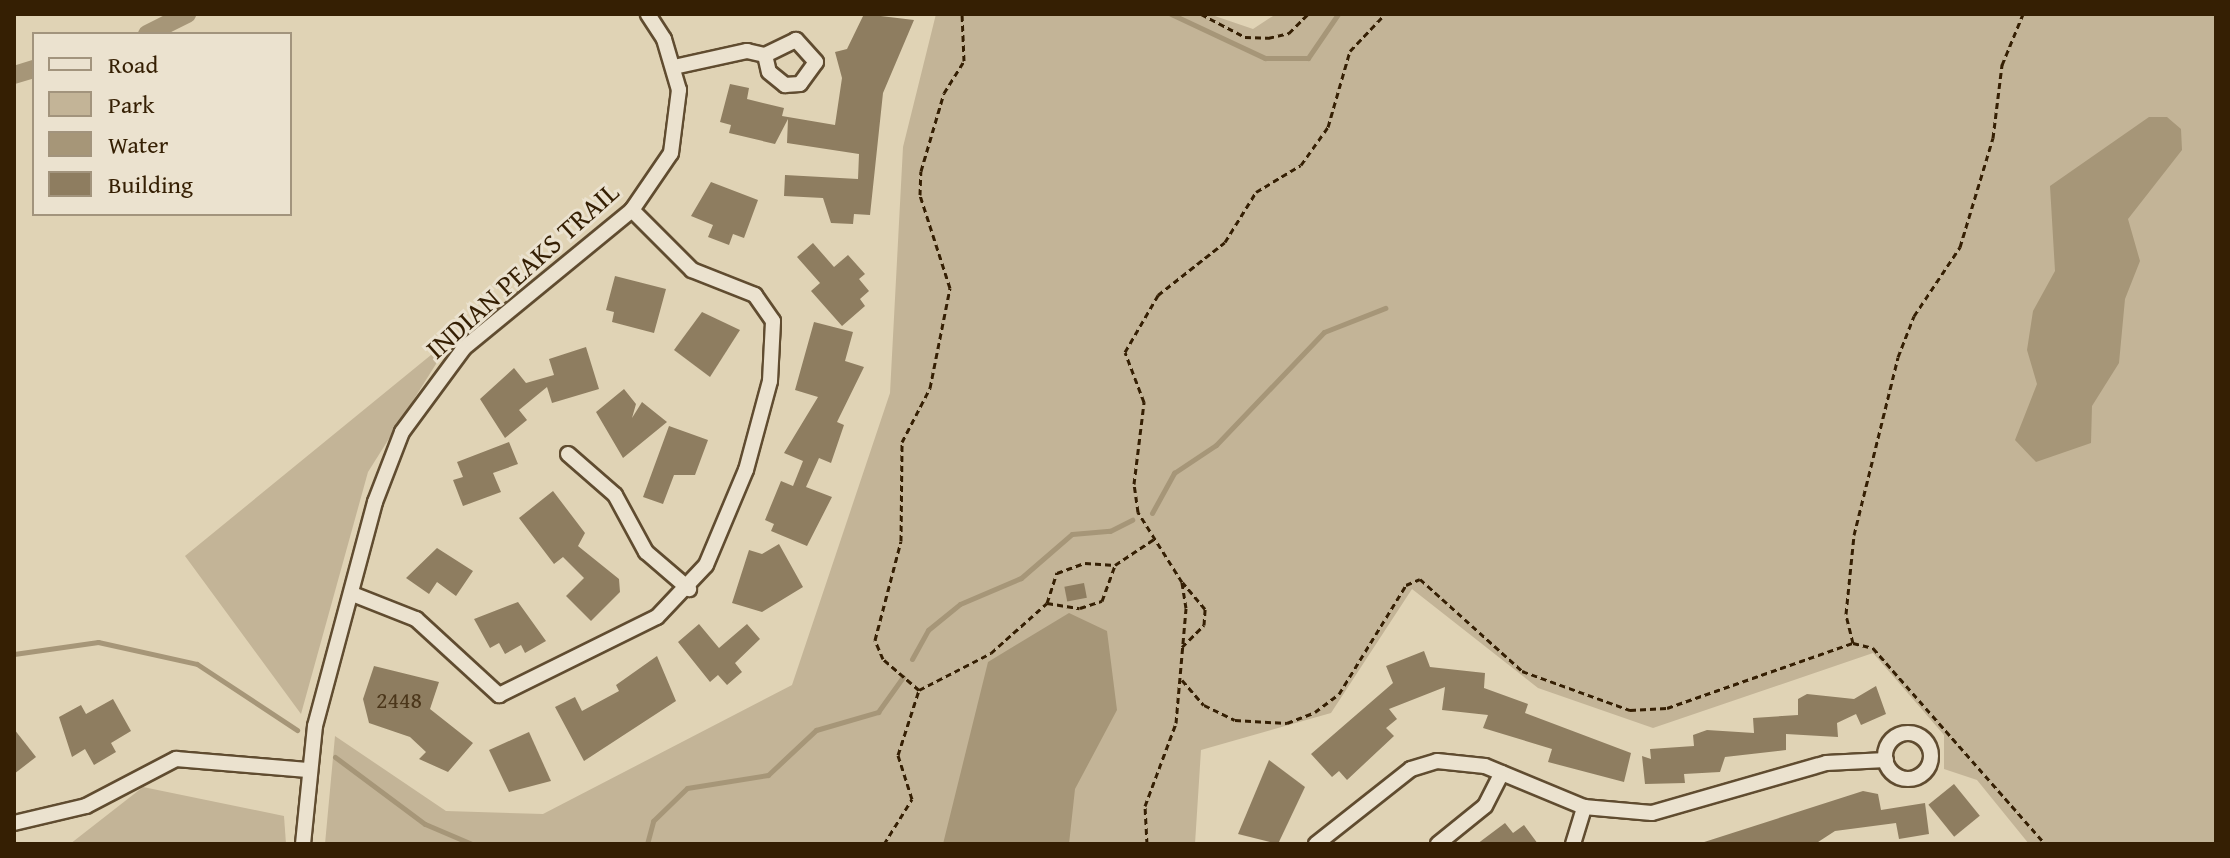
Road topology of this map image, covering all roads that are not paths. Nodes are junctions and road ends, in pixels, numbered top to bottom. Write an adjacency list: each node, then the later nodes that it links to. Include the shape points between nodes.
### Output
1 (648, 14): 3 (street, INDIAN PEAKS TRAIL)
2 (765, 55): 3 (street, via 747,51)
3 (674, 67): 4 (street, INDIAN PEAKS TRAIL, via 680,120 671,153)
4 (632, 210): 6 (street, via 692,270 755,295 773,321 770,381 746,470); 7 (street, INDIAN PEAKS TRAIL, via 464,348 430,388 383,478)
5 (568, 454): 6 (street, via 615,495 646,552)
6 (689, 589): 7 (street, via 657,617 499,695 416,619)
7 (355, 595): 9 (street, INDIAN PEAKS TRAIL, via 331,660)
8 (1886, 760): 11 (street, via 1826,763 1686,809)
9 (308, 770): 12 (street, via 176,759 86,806); 13 (street, INDIAN PEAKS TRAIL)
10 (1502, 773): 11 (street); 14 (street, via 1465,761 1411,769); 15 (street, via 1485,806)
11 (1584, 807): 16 (street)
12 (14, 823)
13 (303, 844)
14 (1316, 844)
15 (1438, 844)
16 (1573, 844)

